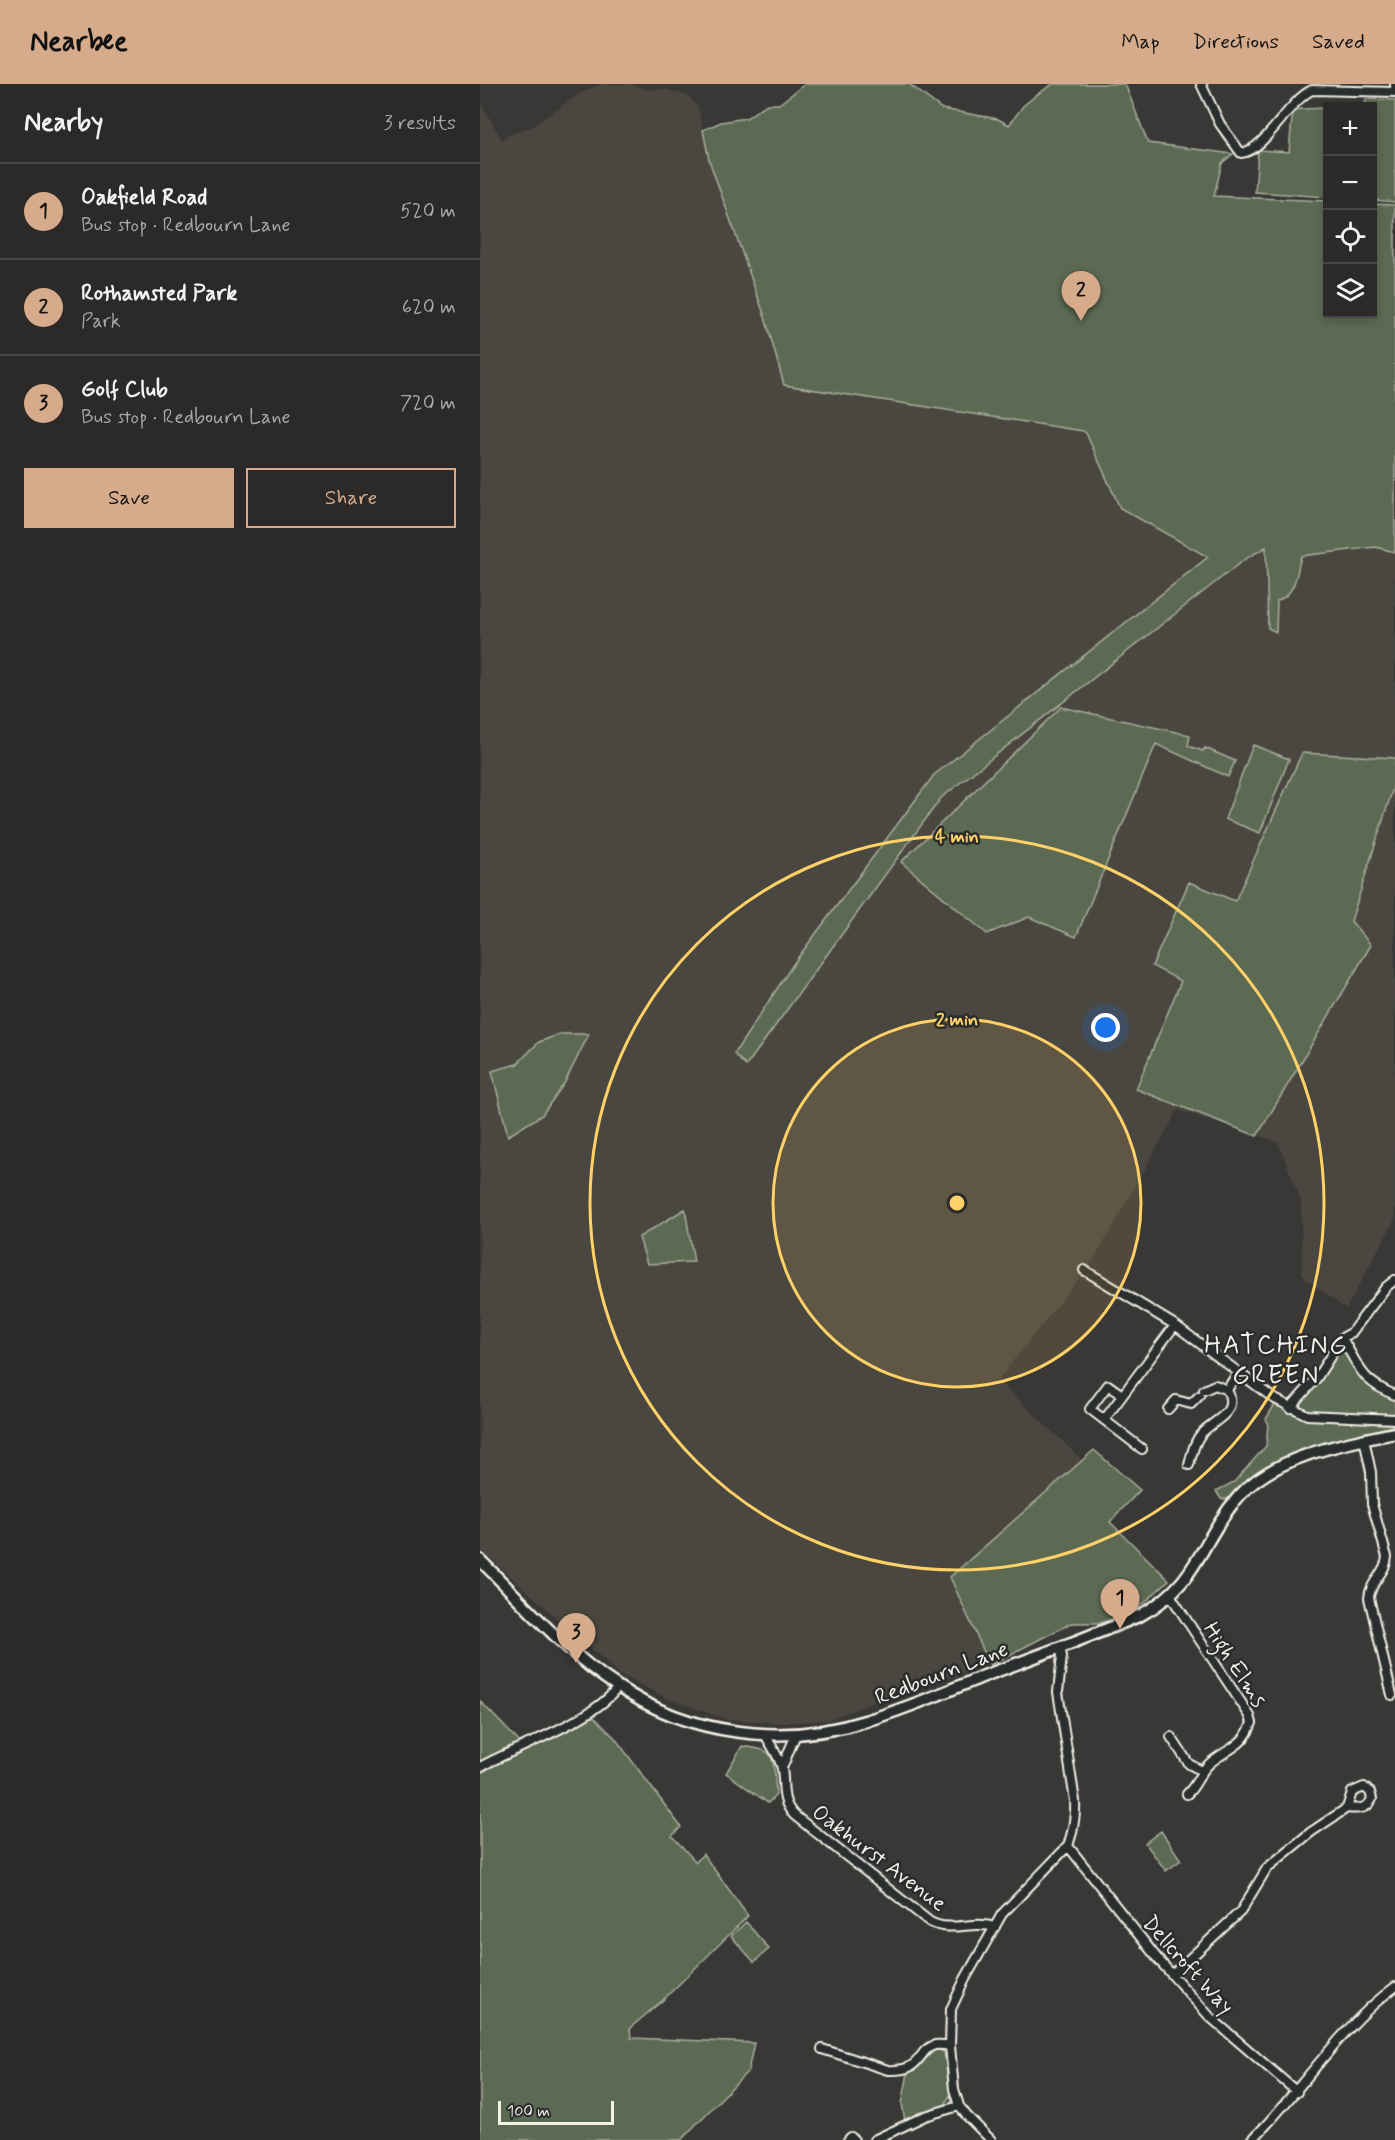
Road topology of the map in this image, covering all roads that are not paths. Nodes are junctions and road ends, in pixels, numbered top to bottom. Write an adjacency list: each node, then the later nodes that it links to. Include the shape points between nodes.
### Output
1 (1201, 84): 2 (street, via 1220,124 1241,153 1249,152 1303,94 1312,90)
2 (1395, 92)
3 (1084, 1270): 5 (street)
4 (1395, 1280): 6 (street, via 1351,1333)
5 (1175, 1325): 7 (street); 9 (street)
6 (1342, 1338): 10 (street, via 1363,1376); 11 (street, via 1316,1379)
7 (1238, 1372): 8 (street); 11 (street)
8 (1227, 1390): 12 (street, via 1215,1385 1191,1404 1176,1400); 18 (street, via 1228,1409 1199,1436)
9 (1122, 1395): 14 (street); 14 (street, via 1108,1385 1090,1410)
10 (1395, 1395)
11 (1290, 1408): 13 (street, via 1307,1414)
12 (1168, 1409)
13 (1395, 1419)
14 (1104, 1420): 17 (street)
15 (1395, 1433): 16 (main road, Redbourn Lane)
16 (1364, 1439): 20 (main road, Redbourn Lane, via 1297,1459 1250,1485 1231,1506 1189,1575); 23 (street, via 1372,1504 1387,1557 1369,1598)
17 (1142, 1449)
18 (1189, 1465)
19 (480, 1560): 22 (main road, Redbourn Lane, via 572,1651)
20 (1170, 1595): 21 (main road, Redbourn Lane, via 1141,1615); 29 (street, High Elms, via 1252,1719 1242,1742)
21 (1060, 1647): 25 (main road, Redbourn Lane, via 865,1722); 32 (street, via 1058,1692 1076,1813)
22 (618, 1687): 24 (main road, Redbourn Lane, via 673,1715 713,1727); 27 (street, via 588,1713)
23 (1392, 1695)
24 (765, 1734): 25 (main road, Redbourn Lane); 28 (street, Oakhurst Avenue)
25 (795, 1734): 28 (street, Oakhurst Avenue)
26 (1171, 1737): 29 (street, via 1189,1764)
27 (480, 1767)
28 (782, 1768): 33 (street, Oakhurst Avenue, via 782,1790 794,1815 930,1922 944,1927)
29 (1202, 1771): 30 (street, High Elms)
30 (1187, 1794)
31 (1347, 1808): 34 (street, via 1267,1868 1241,1911)
32 (1068, 1846): 33 (street, via 1012,1903); 34 (street, Dellcroft Way)
33 (995, 1927): 36 (street, via 953,2001)
34 (1172, 1975): 38 (street, Dellcroft Way, via 1229,2034)
35 (1395, 1987): 38 (street, via 1356,2020)
36 (950, 2046): 37 (street, via 933,2045 910,2068 895,2070); 39 (street)
37 (822, 2049)
38 (1296, 2092): 44 (street)
39 (959, 2106): 42 (street, via 925,2116); 43 (street)
40 (848, 2140): 41 (street)
41 (854, 2140)
42 (874, 2140)
43 (991, 2140)
44 (1252, 2140)

